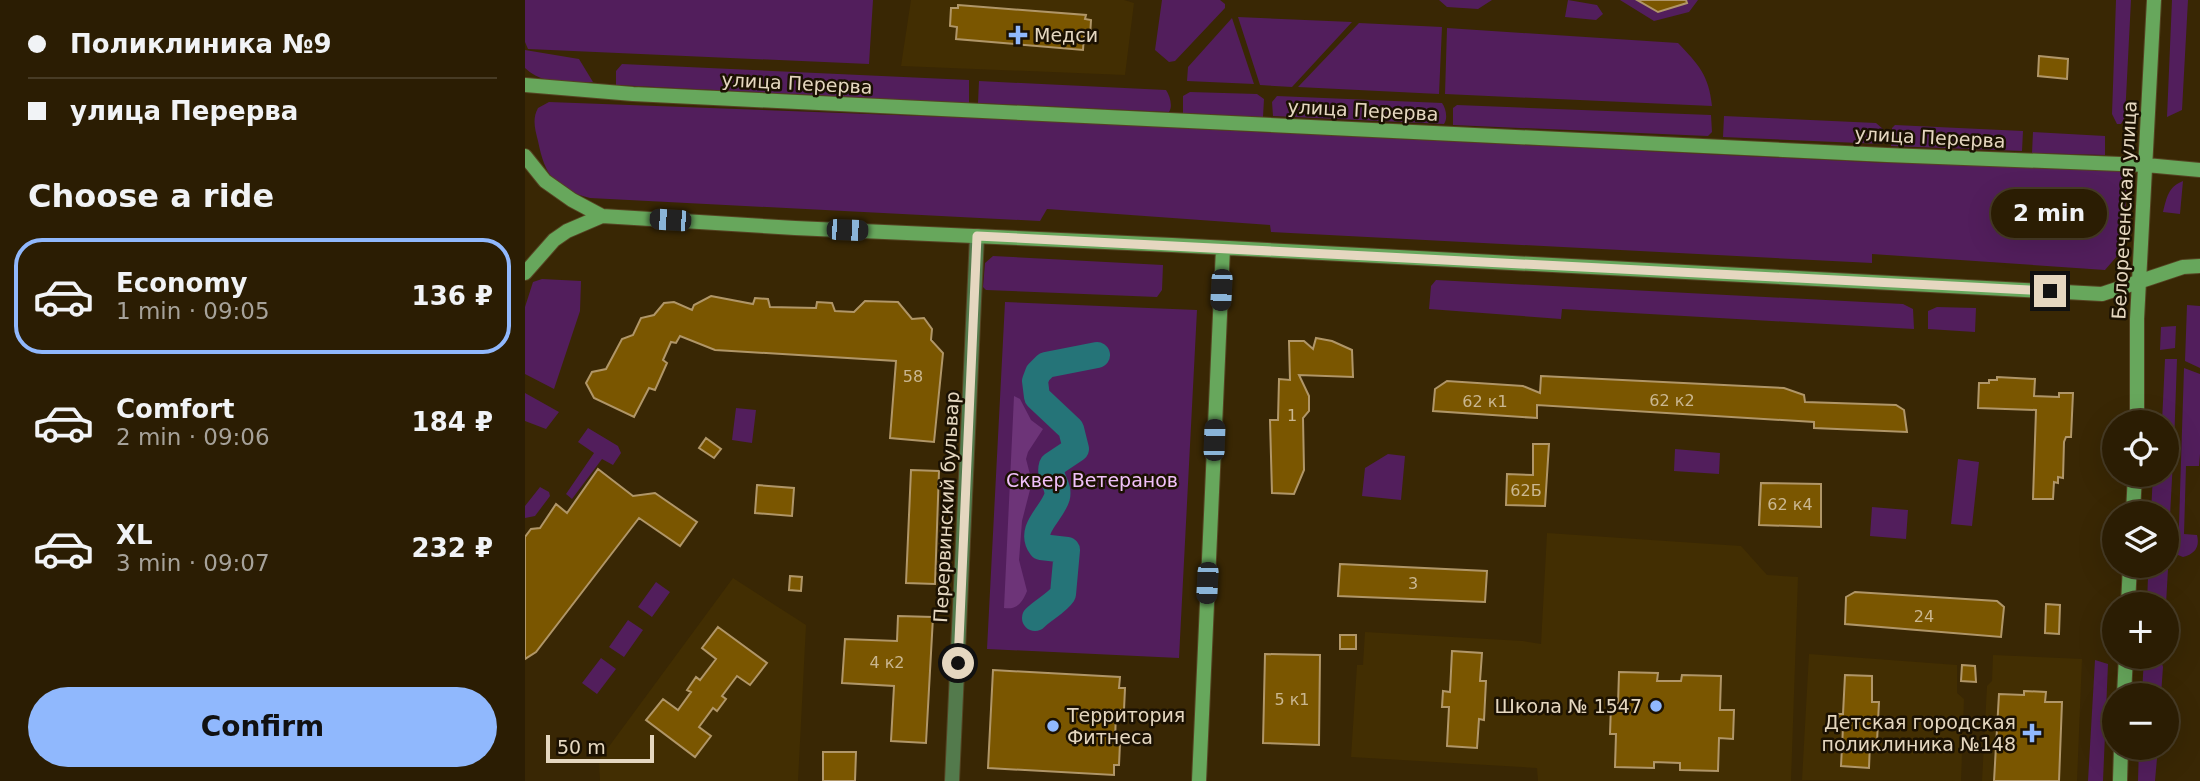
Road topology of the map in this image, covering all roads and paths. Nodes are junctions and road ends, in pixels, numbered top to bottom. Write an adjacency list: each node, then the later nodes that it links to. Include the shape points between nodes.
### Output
1 (2154, 0): 4 (main road, Белореченская улица)
2 (525, 85): 4 (main road, улица Перерва, via 603,93)
3 (525, 156): 6 (main road, via 545,181)
4 (2146, 165): 5 (main road, улица Перерва); 11 (main road, Белореченская улица)
5 (2200, 170)
6 (602, 216): 7 (main road); 10 (main road, via 554,240)
7 (977, 236): 8 (main road); 14 (street, Перервинский бульвар)
8 (1223, 248): 11 (main road, via 2102,294); 15 (main road)
9 (2200, 266): 11 (main road)
10 (525, 273)
11 (2140, 281): 12 (main road, Белореченская улица)
12 (2137, 410)
13 (2121, 760): 16 (main road)
14 (952, 781)
15 (1199, 781)
16 (2120, 781)

